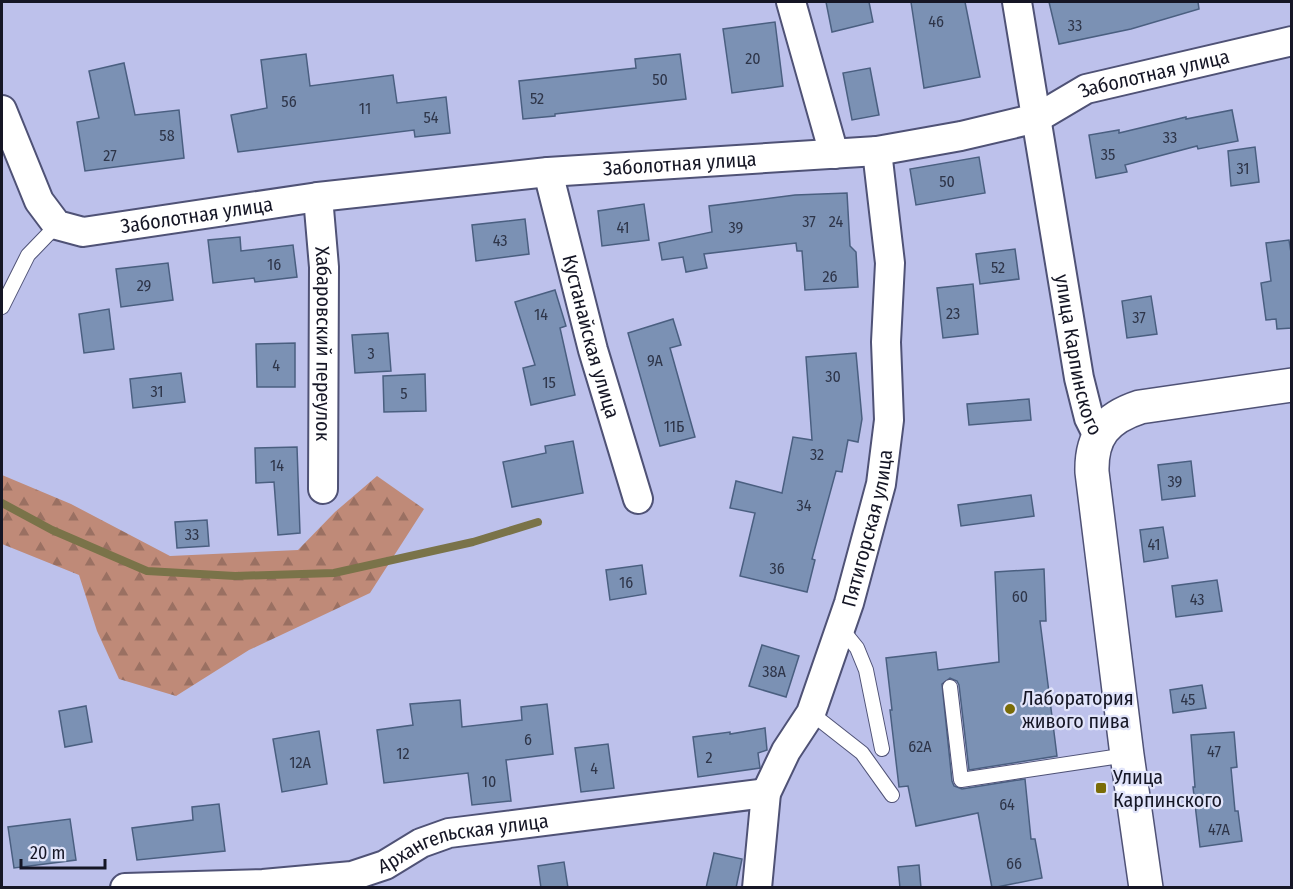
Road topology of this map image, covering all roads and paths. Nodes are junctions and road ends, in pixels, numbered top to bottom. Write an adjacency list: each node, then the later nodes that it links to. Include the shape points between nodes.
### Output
1 (791, 2): 7 (street)
2 (1017, 2): 5 (street, улица Карпинского)
3 (1292, 41): 5 (street, Заболотная улица, via 1086,89)
4 (2, 110): 10 (street, via 39,201)
5 (1037, 118): 6 (street, Заболотная улица); 13 (street, улица Карпинского, via 1079,378)
6 (877, 151): 7 (street, Заболотная улица); 16 (street, Пятигорская улица, via 890,263 885,342 889,420 881,484)
7 (834, 154): 8 (street, Заболотная улица)
8 (548, 172): 9 (street, Заболотная улица); 15 (street, Кустанайская улица, via 593,350)
9 (318, 197): 10 (street, Заболотная улица, via 83,232); 14 (street, Хабаровский переулок, via 324,267)
10 (57, 225): 11 (lane, via 28,255)
11 (2, 307)
12 (1292, 385): 13 (main road, via 1140,407 1117,417)
13 (1098, 436): 20 (main road, улица Карпинского, via 1092,472)
14 (323, 489)
15 (638, 499)
16 (840, 627): 18 (street, Пятигорская улица); 19 (lane, via 857,648 866,670)
17 (950, 687): 20 (lane, via 961,780)
18 (811, 713): 21 (street, Пятигорская улица, via 786,751); 22 (lane, via 861,753)
19 (882, 749)
20 (1127, 755): 25 (main road, улица Карпинского)
21 (766, 793): 23 (street, Архангельская улица, via 449,833 421,843 385,865 352,876 263,884); 24 (street, Пятигорская улица)
22 (892, 795)
23 (125, 888)
24 (757, 888)
25 (1146, 888)

